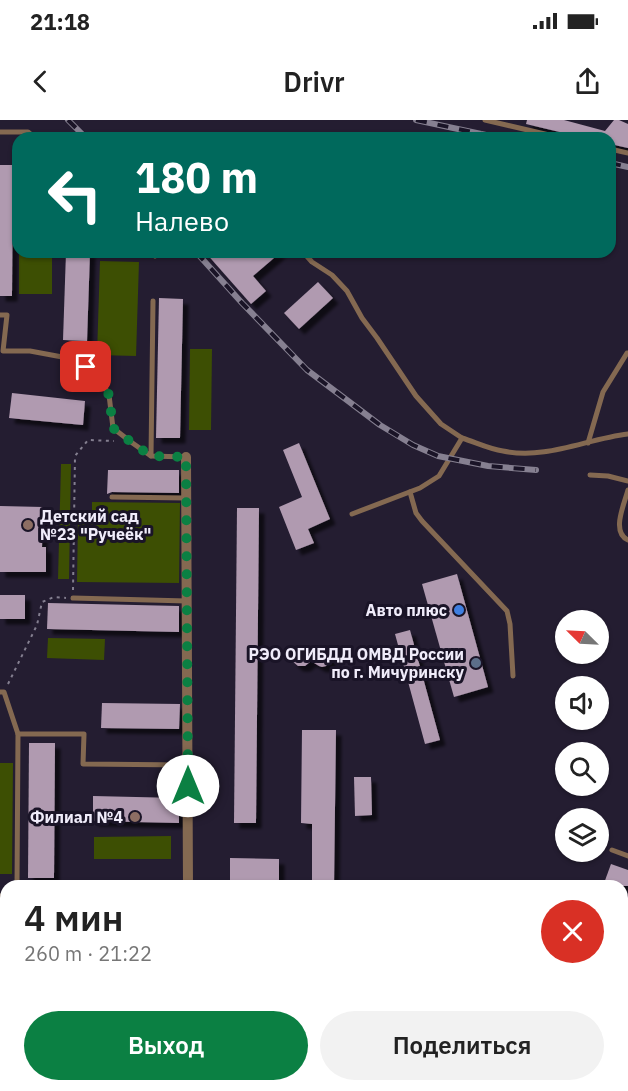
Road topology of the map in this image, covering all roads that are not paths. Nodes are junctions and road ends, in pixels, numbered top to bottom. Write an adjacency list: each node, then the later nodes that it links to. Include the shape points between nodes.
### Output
1 (484, 120): 4 (lane)
2 (12, 132): 3 (lane)
3 (28, 132)
4 (536, 132)
5 (308, 258): 10 (lane, via 346,291 416,396 441,424)
6 (153, 302): 12 (lane)
7 (0, 315): 12 (lane, via 7,315 3,351 30,351 73,359 98,375 109,395 113,428)
8 (628, 353): 11 (lane, via 603,392)
9 (628, 434): 11 (lane)
10 (462, 438): 11 (lane, via 503,451 527,453); 17 (lane, via 440,476)
11 (588, 443)
12 (151, 456): 13 (lane)
13 (186, 457): 19 (street)
14 (590, 475): 15 (lane)
15 (628, 482)
16 (628, 490): 21 (lane, via 619,523 620,533)
17 (410, 492): 20 (lane); 24 (lane, via 422,521 507,611)
18 (112, 497): 19 (lane)
19 (186, 498): 23 (street)
20 (352, 514)
21 (628, 540)
22 (73, 598): 23 (lane)
23 (187, 601): 27 (street)
24 (513, 676)
25 (2, 692): 26 (lane)
26 (18, 734): 27 (lane, via 84,734 83,764); 30 (lane)
27 (188, 765): 31 (street)
28 (612, 850): 29 (lane)
29 (628, 856)
30 (17, 880)
31 (188, 880)

